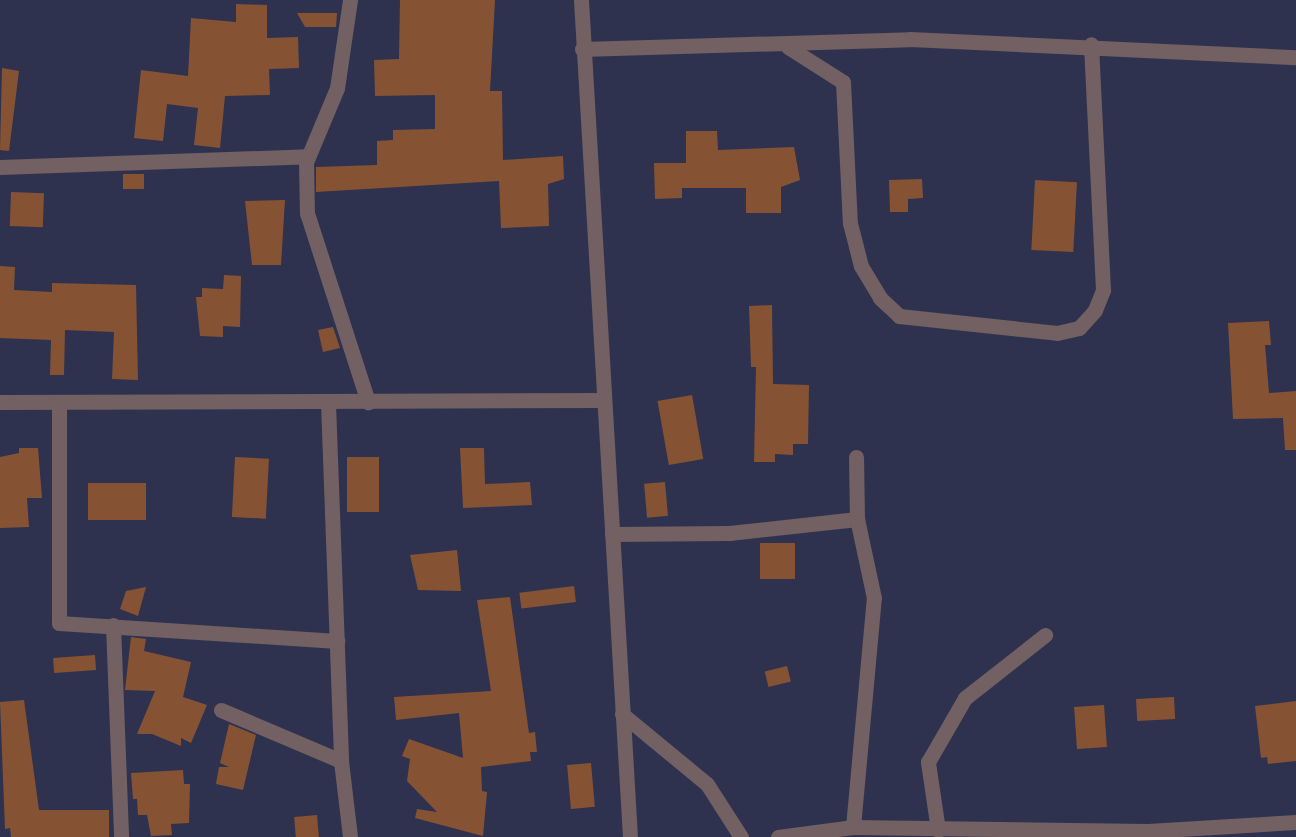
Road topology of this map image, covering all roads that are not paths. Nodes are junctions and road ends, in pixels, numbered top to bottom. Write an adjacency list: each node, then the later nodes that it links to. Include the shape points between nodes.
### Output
1 (350, 0): 7 (street, via 337,88)
2 (581, 0): 5 (street)
3 (1091, 44): 4 (street, via 910,39); 4 (street, via 1103,290 1095,310 1079,328 1057,333 899,316 880,298 861,266 850,223 843,82); 6 (street)
4 (788, 47): 5 (street)
5 (582, 49): 9 (street)
6 (1296, 57)
7 (308, 156): 8 (street); 11 (street, via 307,213)
8 (0, 167)
9 (603, 400): 11 (street); 16 (street)
10 (0, 402): 13 (street)
11 (368, 402): 12 (street)
12 (328, 403): 13 (street); 19 (street)
13 (59, 404): 17 (street, via 59,623)
14 (856, 457): 15 (street)
15 (857, 519): 16 (street, via 729,533); 24 (street, via 874,598)
16 (612, 534): 21 (street)
17 (113, 625): 19 (street); 26 (street)
18 (1044, 635): 25 (street, via 965,698 928,762)
19 (337, 641): 22 (street)
20 (221, 710): 22 (street)
21 (622, 714): 28 (street); 29 (street, via 707,784)
22 (341, 761): 27 (street)
23 (1296, 822): 25 (street, via 1148,831)
24 (853, 827): 25 (street); 30 (street)
25 (938, 830)
26 (121, 837)
27 (350, 837)
28 (630, 837)
29 (741, 837)
30 (778, 837)

